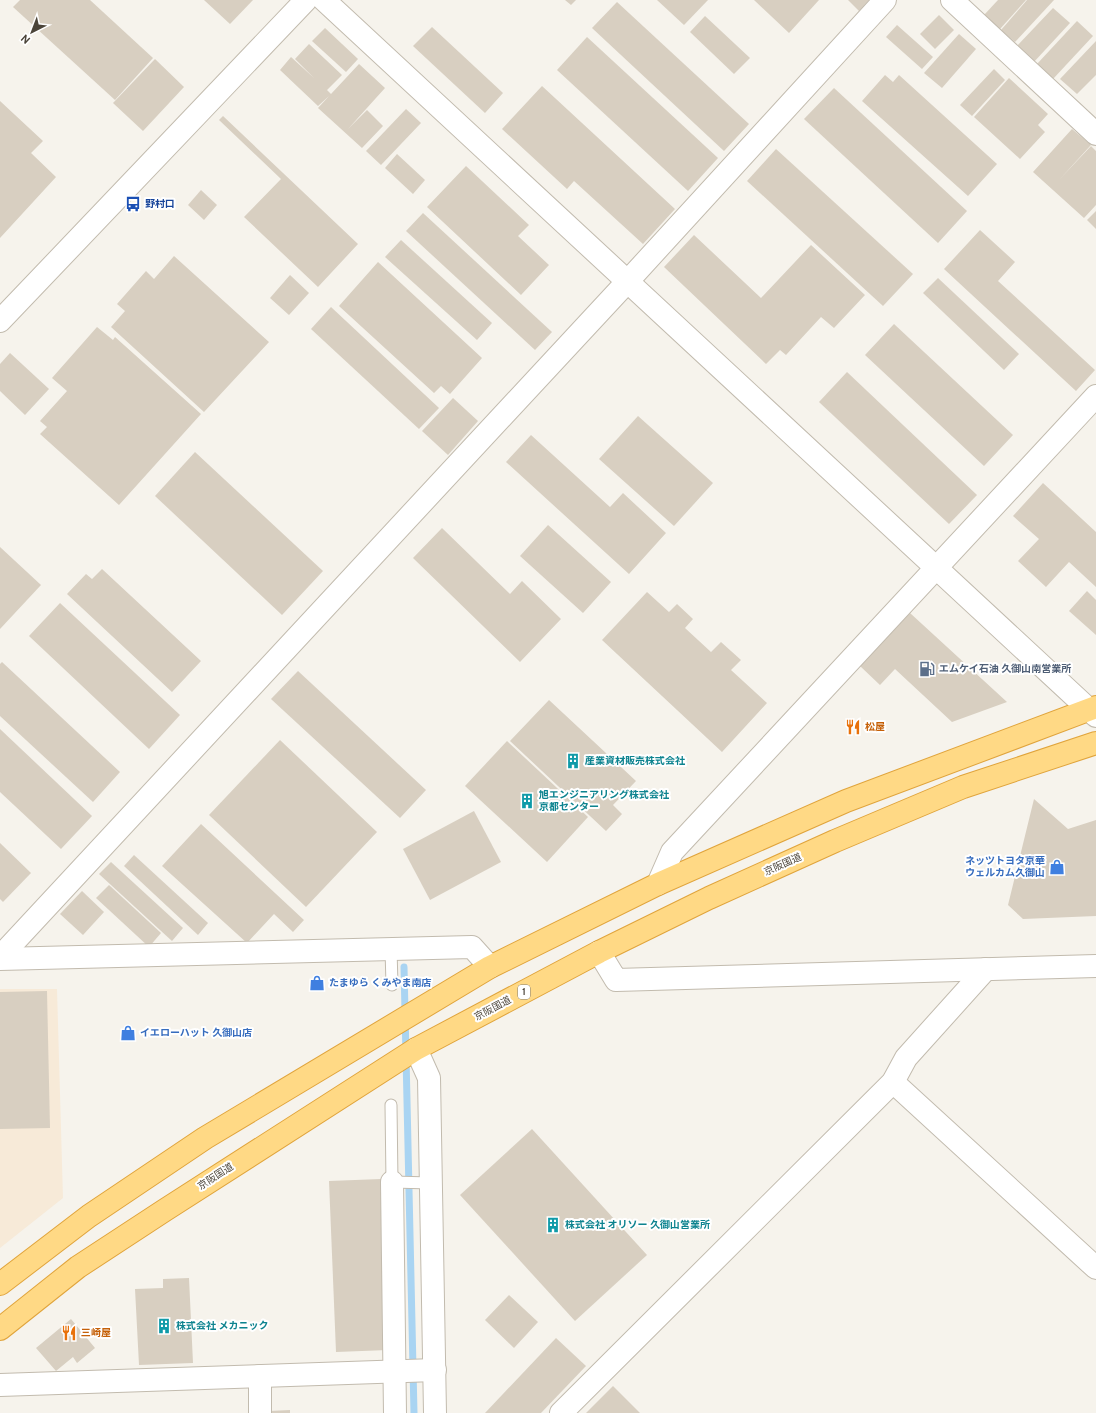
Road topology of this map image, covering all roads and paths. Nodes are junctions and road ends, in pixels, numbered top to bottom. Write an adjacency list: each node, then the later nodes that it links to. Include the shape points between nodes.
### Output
1 (306, 0): 7 (street)
2 (324, 0): 6 (street)
3 (885, 0): 6 (street)
4 (952, 0): 5 (street)
5 (1096, 134)
6 (627, 282): 9 (street); 15 (street)
7 (0, 322)
8 (1096, 396): 9 (street)
9 (936, 568): 10 (street); 12 (street, via 672,852)
10 (1094, 711): 12 (highway, via 846,801)
11 (1096, 743): 14 (highway, 京阪国道 / 1, via 963,787 870,826 709,898)
12 (658, 884): 17 (highway)
13 (391, 949): 15 (street); 17 (street, via 472,947); 19 (lane)
14 (599, 952): 18 (street, via 616,980); 20 (highway, 京阪国道 / 1)
15 (0, 958)
16 (1096, 966): 18 (street)
17 (490, 967): 26 (highway, via 205,1138 89,1216)
18 (986, 969): 21 (street, via 906,1058)
19 (392, 985)
20 (416, 1049): 24 (street, via 429,1078); 27 (highway, 京阪国道 / 1, via 85,1263)
21 (893, 1082): 25 (street); 35 (street)
22 (391, 1105): 23 (lane)
23 (393, 1182): 24 (lane); 29 (street)
24 (428, 1183): 28 (street)
25 (1096, 1268)
26 (0, 1284)
27 (0, 1329)
28 (432, 1371): 29 (street); 34 (street)
29 (396, 1372): 30 (street); 33 (street)
30 (260, 1376): 31 (street); 32 (street)
31 (0, 1385)
32 (260, 1413)
33 (395, 1413)
34 (435, 1413)
35 (561, 1413)

